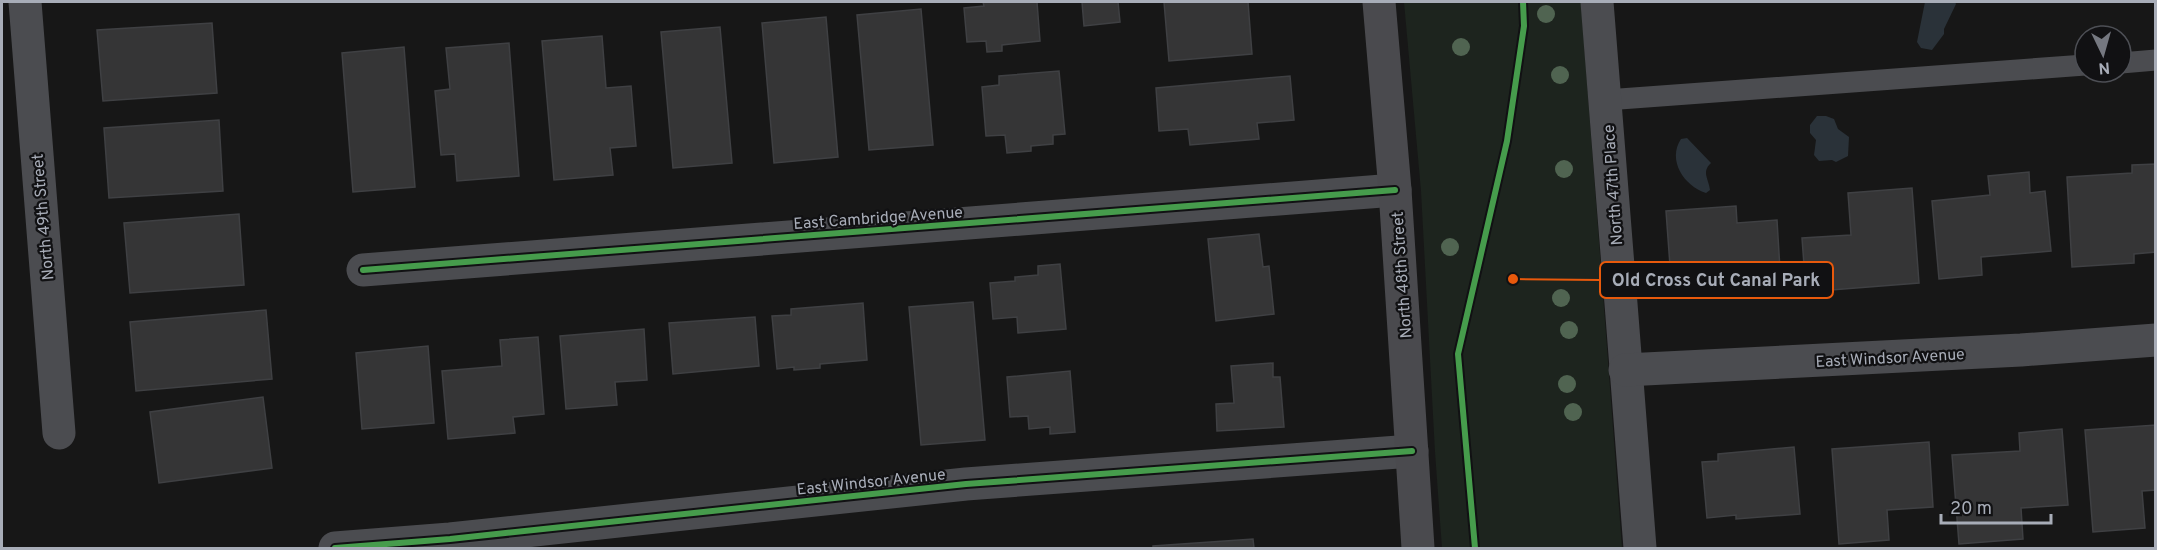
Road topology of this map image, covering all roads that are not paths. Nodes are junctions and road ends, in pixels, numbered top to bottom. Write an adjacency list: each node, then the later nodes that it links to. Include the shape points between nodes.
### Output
1 (25, 2): 12 (street, North 49th Street)
2 (1379, 2): 8 (street, North 48th Street)
3 (1597, 2): 7 (street, North 47th Place)
4 (2156, 60): 5 (lane)
5 (2133, 62)
6 (2073, 66): 7 (lane)
7 (1606, 100): 11 (street, North 47th Place)
8 (1395, 190): 9 (street, East Cambridge Avenue); 13 (street, North 48th Street)
9 (363, 270)
10 (2156, 340): 11 (street, East Windsor Avenue)
11 (1625, 370): 16 (street, North 47th Place)
12 (59, 434)
13 (1412, 451): 14 (street, East Windsor Avenue, via 966,484); 15 (street, North 48th Street)
14 (335, 548)
15 (1418, 549)
16 (1640, 549)

